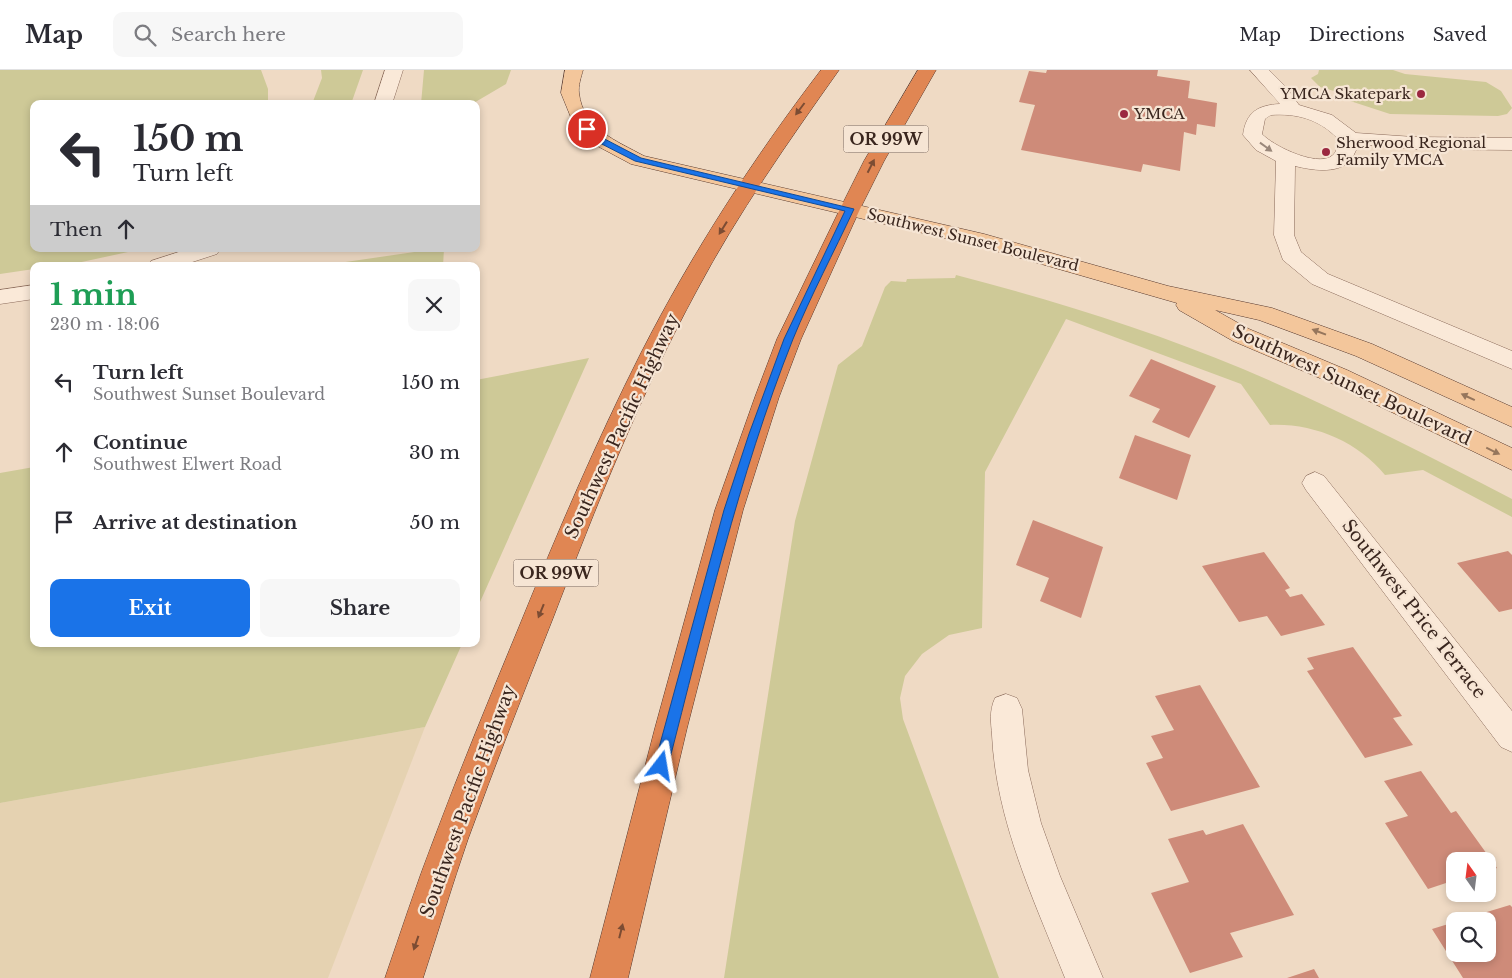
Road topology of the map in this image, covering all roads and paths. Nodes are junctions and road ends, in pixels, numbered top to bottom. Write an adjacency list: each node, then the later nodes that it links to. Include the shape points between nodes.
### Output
1 (394, 70): 6 (street)
2 (574, 70): 11 (main road, Southwest Sunset Boulevard, via 570,93 580,122 595,137 638,160)
3 (830, 70): 11 (highway, Southwest Pacific Highway / OR 99W, one-way to 11, via 781,135)
4 (927, 70): 12 (highway, OR 99W, one-way to 4)
5 (1259, 70): 7 (street, via 1282,92)
6 (384, 100)
7 (1294, 111): 8 (street, via 1322,117); 10 (street, one-way to 10, via 1269,110 1254,120 1252,135 1262,146)
8 (1346, 136): 9 (street, via 1398,142); 10 (street, via 1348,148 1342,158 1327,164)
9 (1512, 144)
10 (1286, 158): 18 (street, via 1284,235 1291,255 1320,279)
11 (749, 186): 12 (main road, Southwest Sunset Boulevard); 24 (highway, Southwest Pacific Highway / OR 99W, one-way to 24, via 668,322 584,505 457,823)
12 (850, 209): 16 (main road, Southwest Sunset Boulevard, via 984,241); 25 (highway, OR 99W, one-way to 12, via 729,510 788,339)
13 (200, 252): 14 (street)
14 (171, 262)
15 (30, 293): 17 (street)
16 (1166, 293): 19 (main road, Southwest Sunset Boulevard, one-way to 16, via 1312,329 1264,313); 20 (main road, Southwest Sunset Boulevard, one-way to 20, via 1241,335 1338,376)
17 (0, 297)
18 (1512, 360)
19 (1512, 418)
20 (1512, 460)
21 (1315, 483): 23 (street, Southwest Price Terrace)
22 (1006, 709): 26 (street, via 1011,769 1022,814 1038,865)
23 (1512, 736)
24 (404, 978)
25 (609, 978)
26 (1084, 978)

